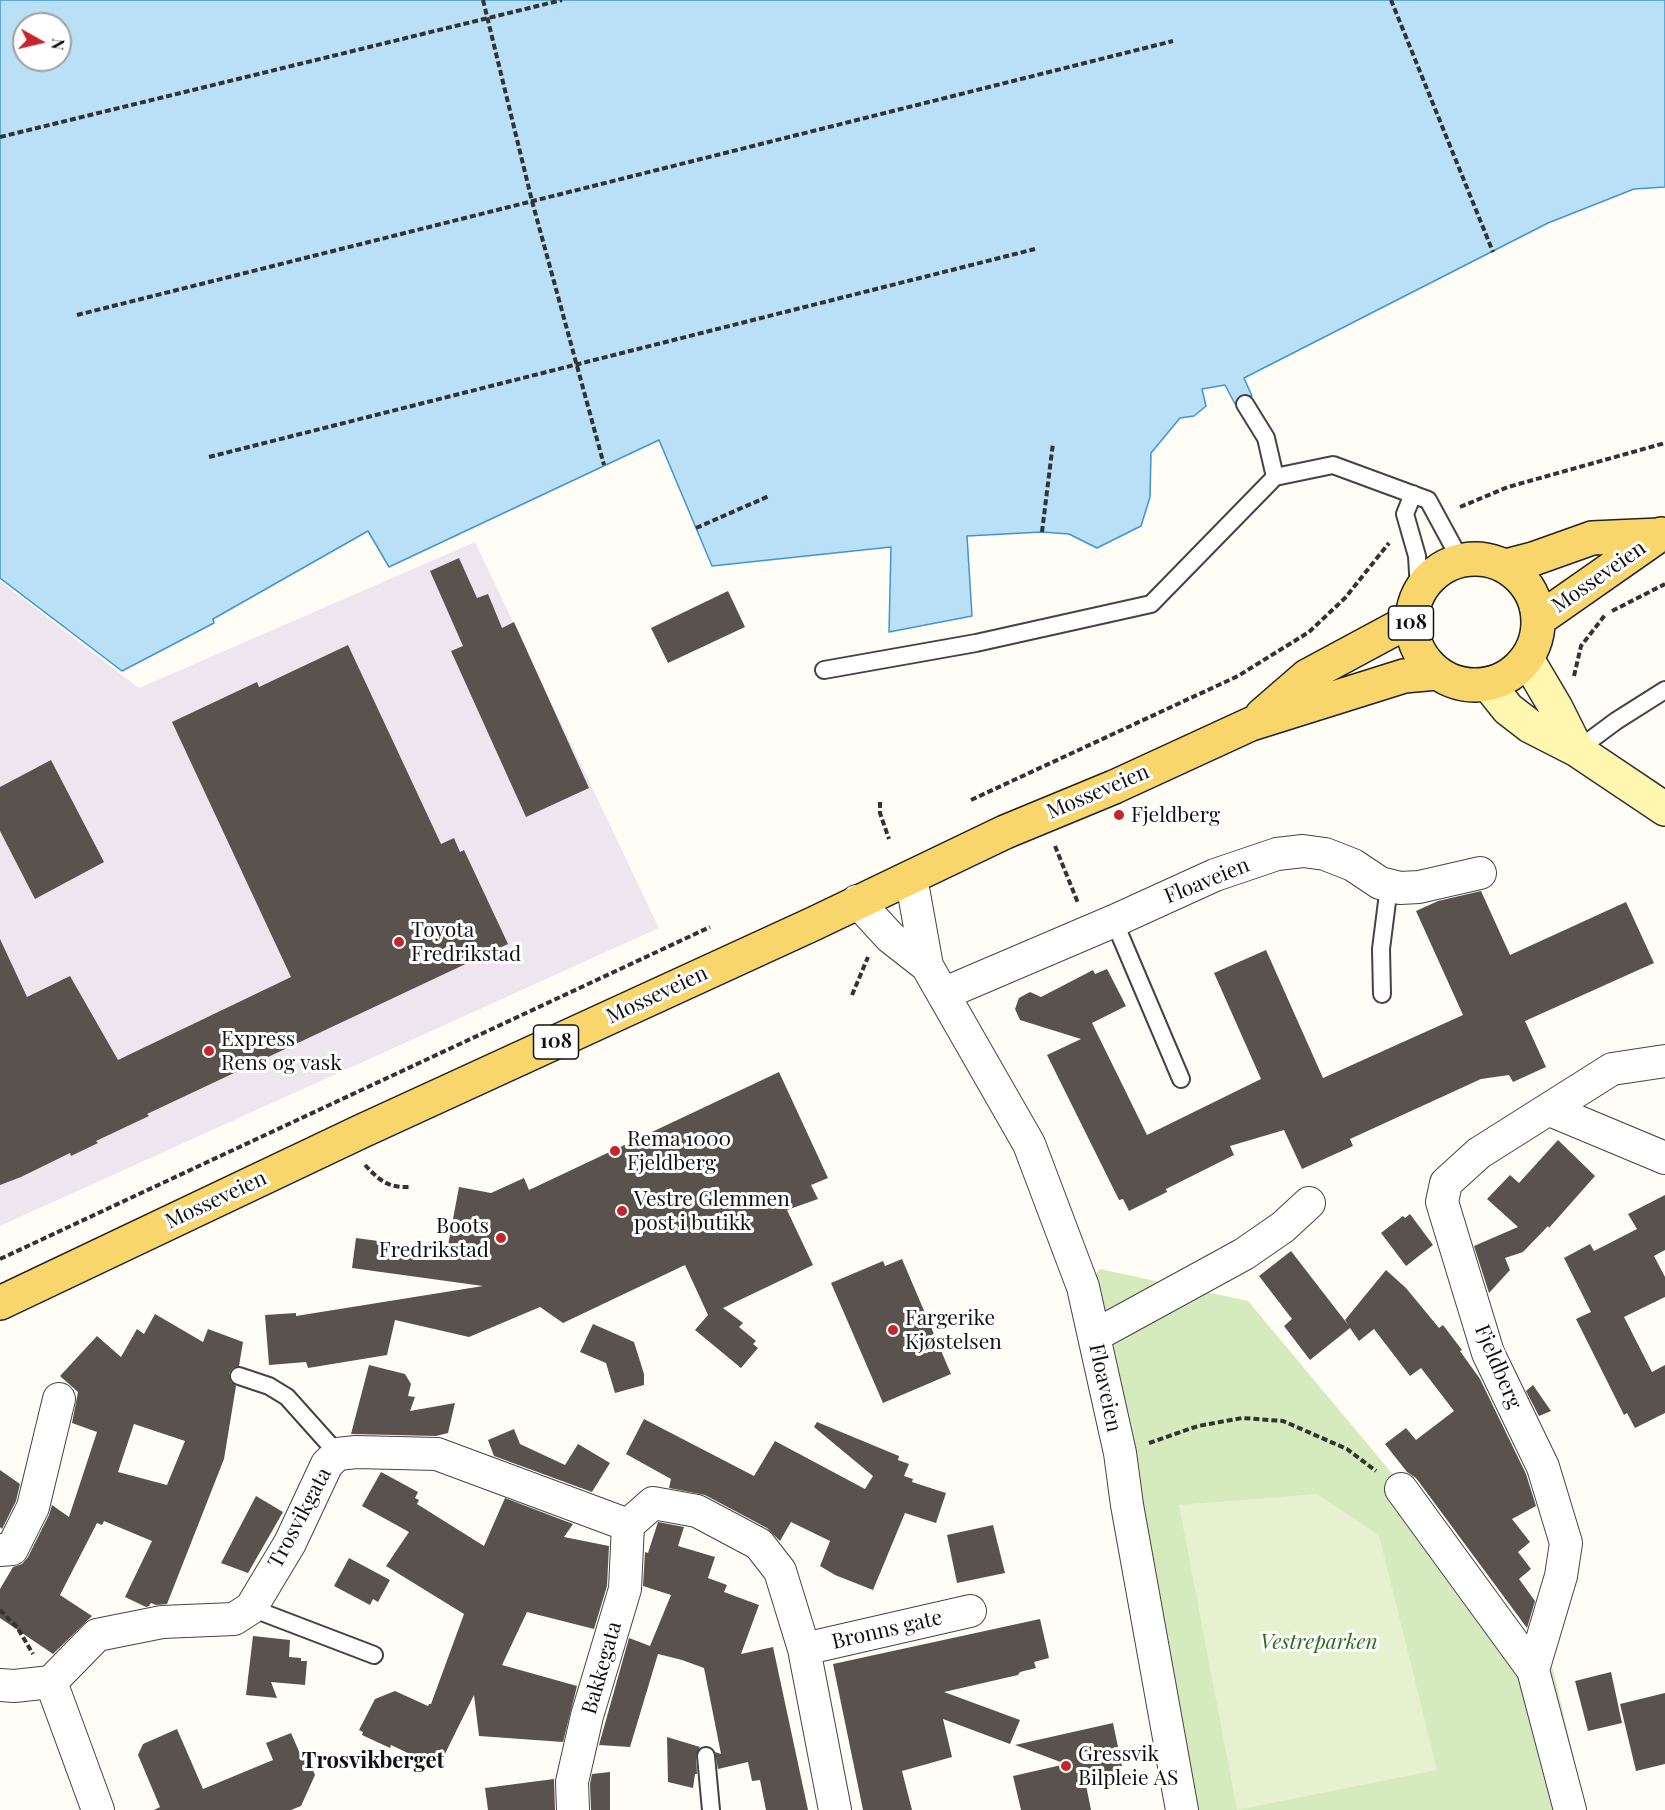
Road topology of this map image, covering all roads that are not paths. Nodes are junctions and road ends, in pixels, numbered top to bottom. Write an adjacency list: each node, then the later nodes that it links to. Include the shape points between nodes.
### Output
1 (1245, 404): 2 (lane, via 1266,438)
2 (1275, 477): 3 (lane, via 1333,465); 10 (lane, via 1151,604 976,643)
3 (1413, 494): 5 (lane, via 1428,500); 7 (lane, via 1405,514 1417,556)
4 (1662, 533): 6 (main road, Mosseveien, via 1592,538); 8 (main road, Mosseveien)
5 (1460, 559): 6 (main road, via 1484,558); 7 (main road, 108, via 1437,570)
6 (1506, 566): 8 (main road, via 1523,580 1534,598)
7 (1415, 605): 11 (main road, 108, via 1413,640 1423,659); 14 (main road, Mosseveien / 108, via 1307,676)
8 (1538, 620): 9 (main road, via 1536,640)
9 (1527, 659): 12 (main road, 108, via 1510,675); 15 (street)
10 (824, 670)
11 (1437, 673): 12 (main road, 108, via 1461,684); 14 (main road, Mosseveien / 108, via 1404,676)
12 (1488, 684): 15 (street, via 1508,709 1530,726)
13 (1665, 690): 15 (lane)
14 (1251, 724): 18 (main road, Mosseveien / 108)
15 (1577, 750): 16 (street)
16 (1665, 809)
17 (1480, 873): 19 (street, Floaveien, via 1419,887)
18 (911, 877): 20 (main road, Mosseveien / 108); 22 (street, Floaveien)
19 (1389, 886): 21 (street, Floaveien, via 1353,865 1304,851 1277,855 1215,875); 24 (lane, via 1381,949)
20 (857, 902): 22 (street, Floaveien, via 890,937); 30 (main road, Mosseveien / 108)
21 (1102, 927): 23 (street, Floaveien); 26 (lane)
22 (927, 966): 23 (street, Floaveien)
23 (943, 994): 31 (street, Floaveien, via 1029,1144 1083,1287)
24 (1382, 994)
25 (1665, 1061): 27 (street, Fjeldberg, via 1612,1069)
26 (1181, 1079)
27 (1550, 1110): 28 (street); 42 (street, Fjeldberg, via 1479,1153 1446,1183 1442,1202 1488,1353 1543,1467 1566,1543 1561,1576)
28 (1665, 1158)
29 (1309, 1203): 31 (street, via 1244,1254)
30 (0, 1303)
31 (1094, 1336): 50 (street, Floaveien, via 1120,1453)
32 (239, 1376): 34 (lane, via 287,1397)
33 (59, 1399): 37 (street, via 33,1507 12,1549)
34 (338, 1454): 36 (street, Trosvikgata, via 436,1454); 38 (street, Trosvikgata, via 327,1464 290,1543)
35 (1401, 1489): 42 (street)
36 (628, 1525): 40 (street, Bronns gate, via 653,1503 697,1511 759,1544 780,1571); 47 (street, Bakkegata, via 625,1589 587,1716 572,1782)
37 (0, 1550)
38 (251, 1608): 41 (lane); 43 (street, via 234,1619 162,1622 97,1635)
39 (970, 1611): 40 (street, Bronns gate)
40 (804, 1649): 49 (street, Bronns gate)
41 (374, 1655)
42 (1533, 1670): 51 (street)
43 (51, 1682): 44 (street); 46 (street)
44 (0, 1685)
45 (706, 1756): 48 (lane)
46 (98, 1810)
47 (573, 1810)
48 (711, 1810)
49 (835, 1810)
50 (1182, 1810)
51 (1570, 1810)

